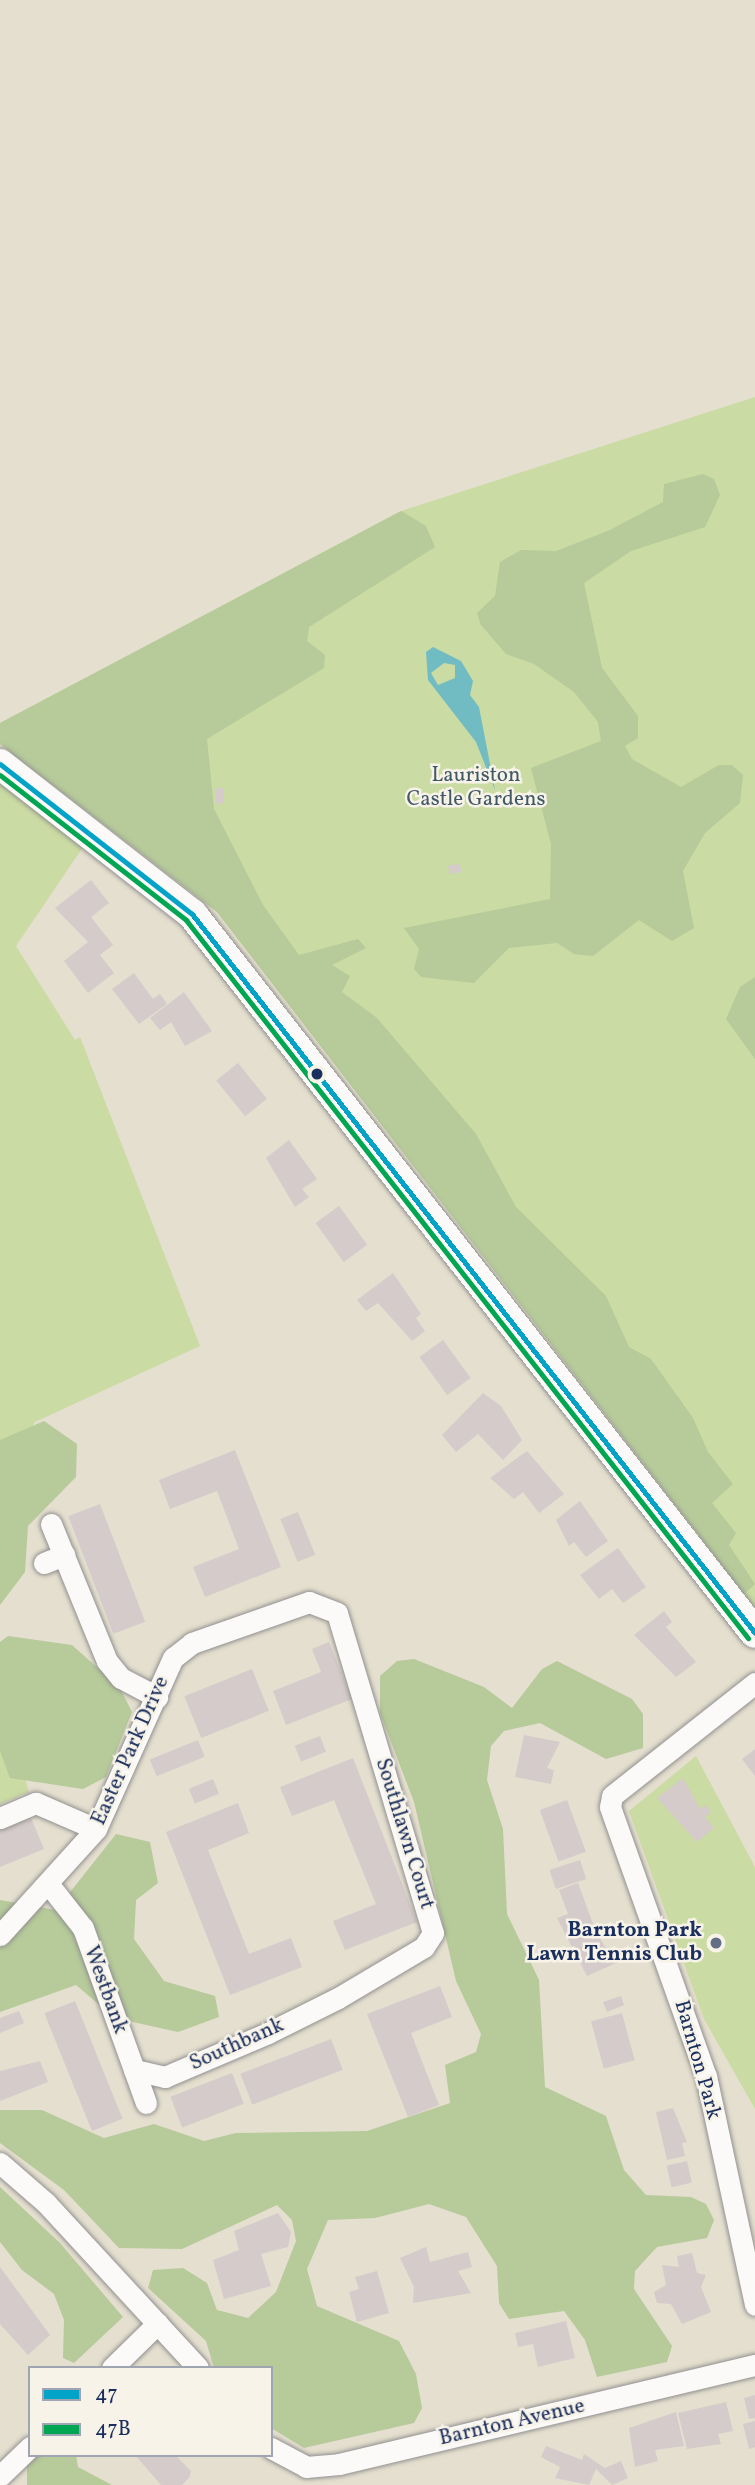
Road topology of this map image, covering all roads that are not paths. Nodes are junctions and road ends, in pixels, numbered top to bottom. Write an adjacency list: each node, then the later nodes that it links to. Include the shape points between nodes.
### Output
1 (0, 764): 3 (street, via 192,914)
2 (51, 1524): 6 (street, via 54,1559 107,1661 121,1678)
3 (755, 1633)
4 (173, 1658): 6 (street, Easter Park Drive); 10 (street, Southlawn Court, via 192,1643 309,1602 324,1603 337,1614)
5 (755, 1683): 15 (street, Barnton Park, via 612,1796 610,1807 706,2076)
6 (157, 1697): 8 (street, Easter Park Drive)
7 (0, 1818): 8 (street, via 36,1803)
8 (96, 1829): 9 (street, Easter Park Drive)
9 (50, 1886): 11 (street, Easter Park Drive); 12 (street, Westbank, via 83,1928)
10 (433, 1933): 12 (street, Southbank, via 424,1947 338,1998 165,2077)
11 (0, 1935)
12 (134, 2070): 13 (street, Westbank)
13 (146, 2103)
14 (0, 2163): 16 (street, via 46,2203)
15 (755, 2305)
16 (158, 2323): 18 (street); 19 (street)
17 (755, 2365): 23 (street, Barnton Avenue)
18 (114, 2366)
19 (196, 2366)
20 (28, 2449): 22 (street)
21 (273, 2449): 23 (street, Barnton Avenue)
22 (0, 2476)
23 (311, 2476)

